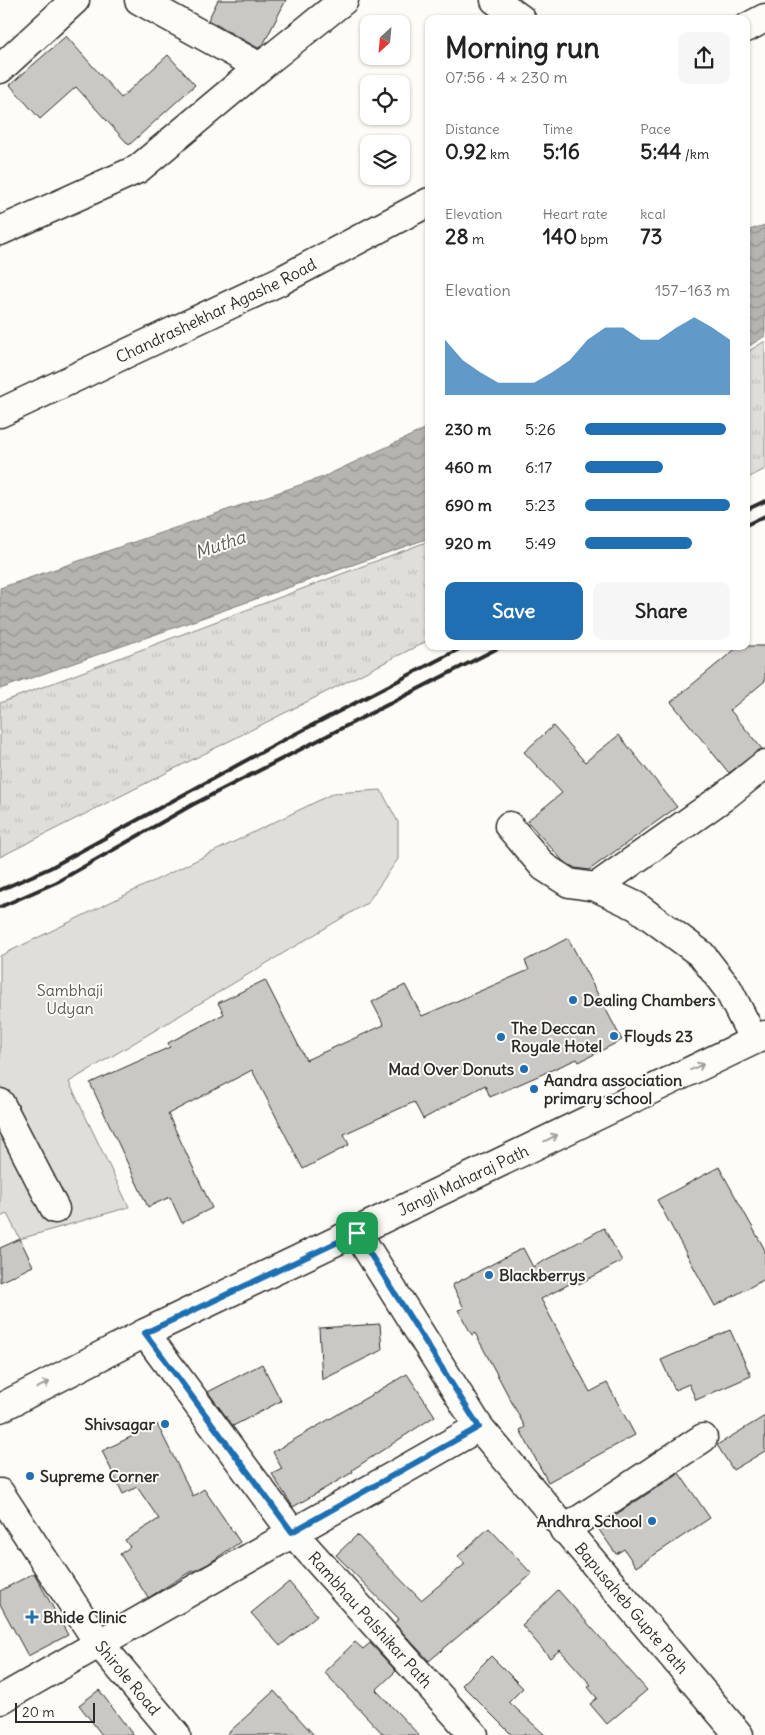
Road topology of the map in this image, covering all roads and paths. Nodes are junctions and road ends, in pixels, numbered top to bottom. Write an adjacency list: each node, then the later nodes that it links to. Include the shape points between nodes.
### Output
1 (74, 0): 9 (street)
2 (139, 0): 8 (street)
3 (344, 0): 8 (street)
4 (495, 0): 5 (street)
5 (516, 15)
6 (765, 18): 7 (street)
7 (750, 26)
8 (260, 67): 11 (street, via 138,169)
9 (0, 69)
10 (425, 204): 12 (street, Chandrashekhar Agashe Road, via 280,281)
11 (0, 231)
12 (0, 413)
13 (765, 764): 15 (street)
14 (509, 826): 15 (street, via 544,868 569,882)
15 (596, 887): 16 (street, via 636,906 701,954)
16 (759, 1037): 19 (street, Jangli Maharaj Path, one-way to 16)
17 (0, 1102): 18 (street)
18 (55, 1209)
19 (357, 1233): 20 (street, Jangli Maharaj Path); 22 (street, Bapusaheb Gupte Path)
20 (145, 1333): 21 (street, Jangli Maharaj Path, one-way to 20); 26 (street, Rambhau Palshikar Path)
21 (0, 1408)
22 (479, 1427): 25 (street, Bapusaheb Gupte Path); 26 (street)
23 (703, 1438): 25 (street)
24 (0, 1493): 27 (street, Shirole Road)
25 (564, 1530): 31 (street, Bapusaheb Gupte Path)
26 (292, 1532): 27 (street); 30 (street, Rambhau Palshikar Path)
27 (98, 1642): 28 (street); 29 (street, Shirole Road)
28 (0, 1700)
29 (176, 1735)
30 (474, 1735)
31 (739, 1735)

